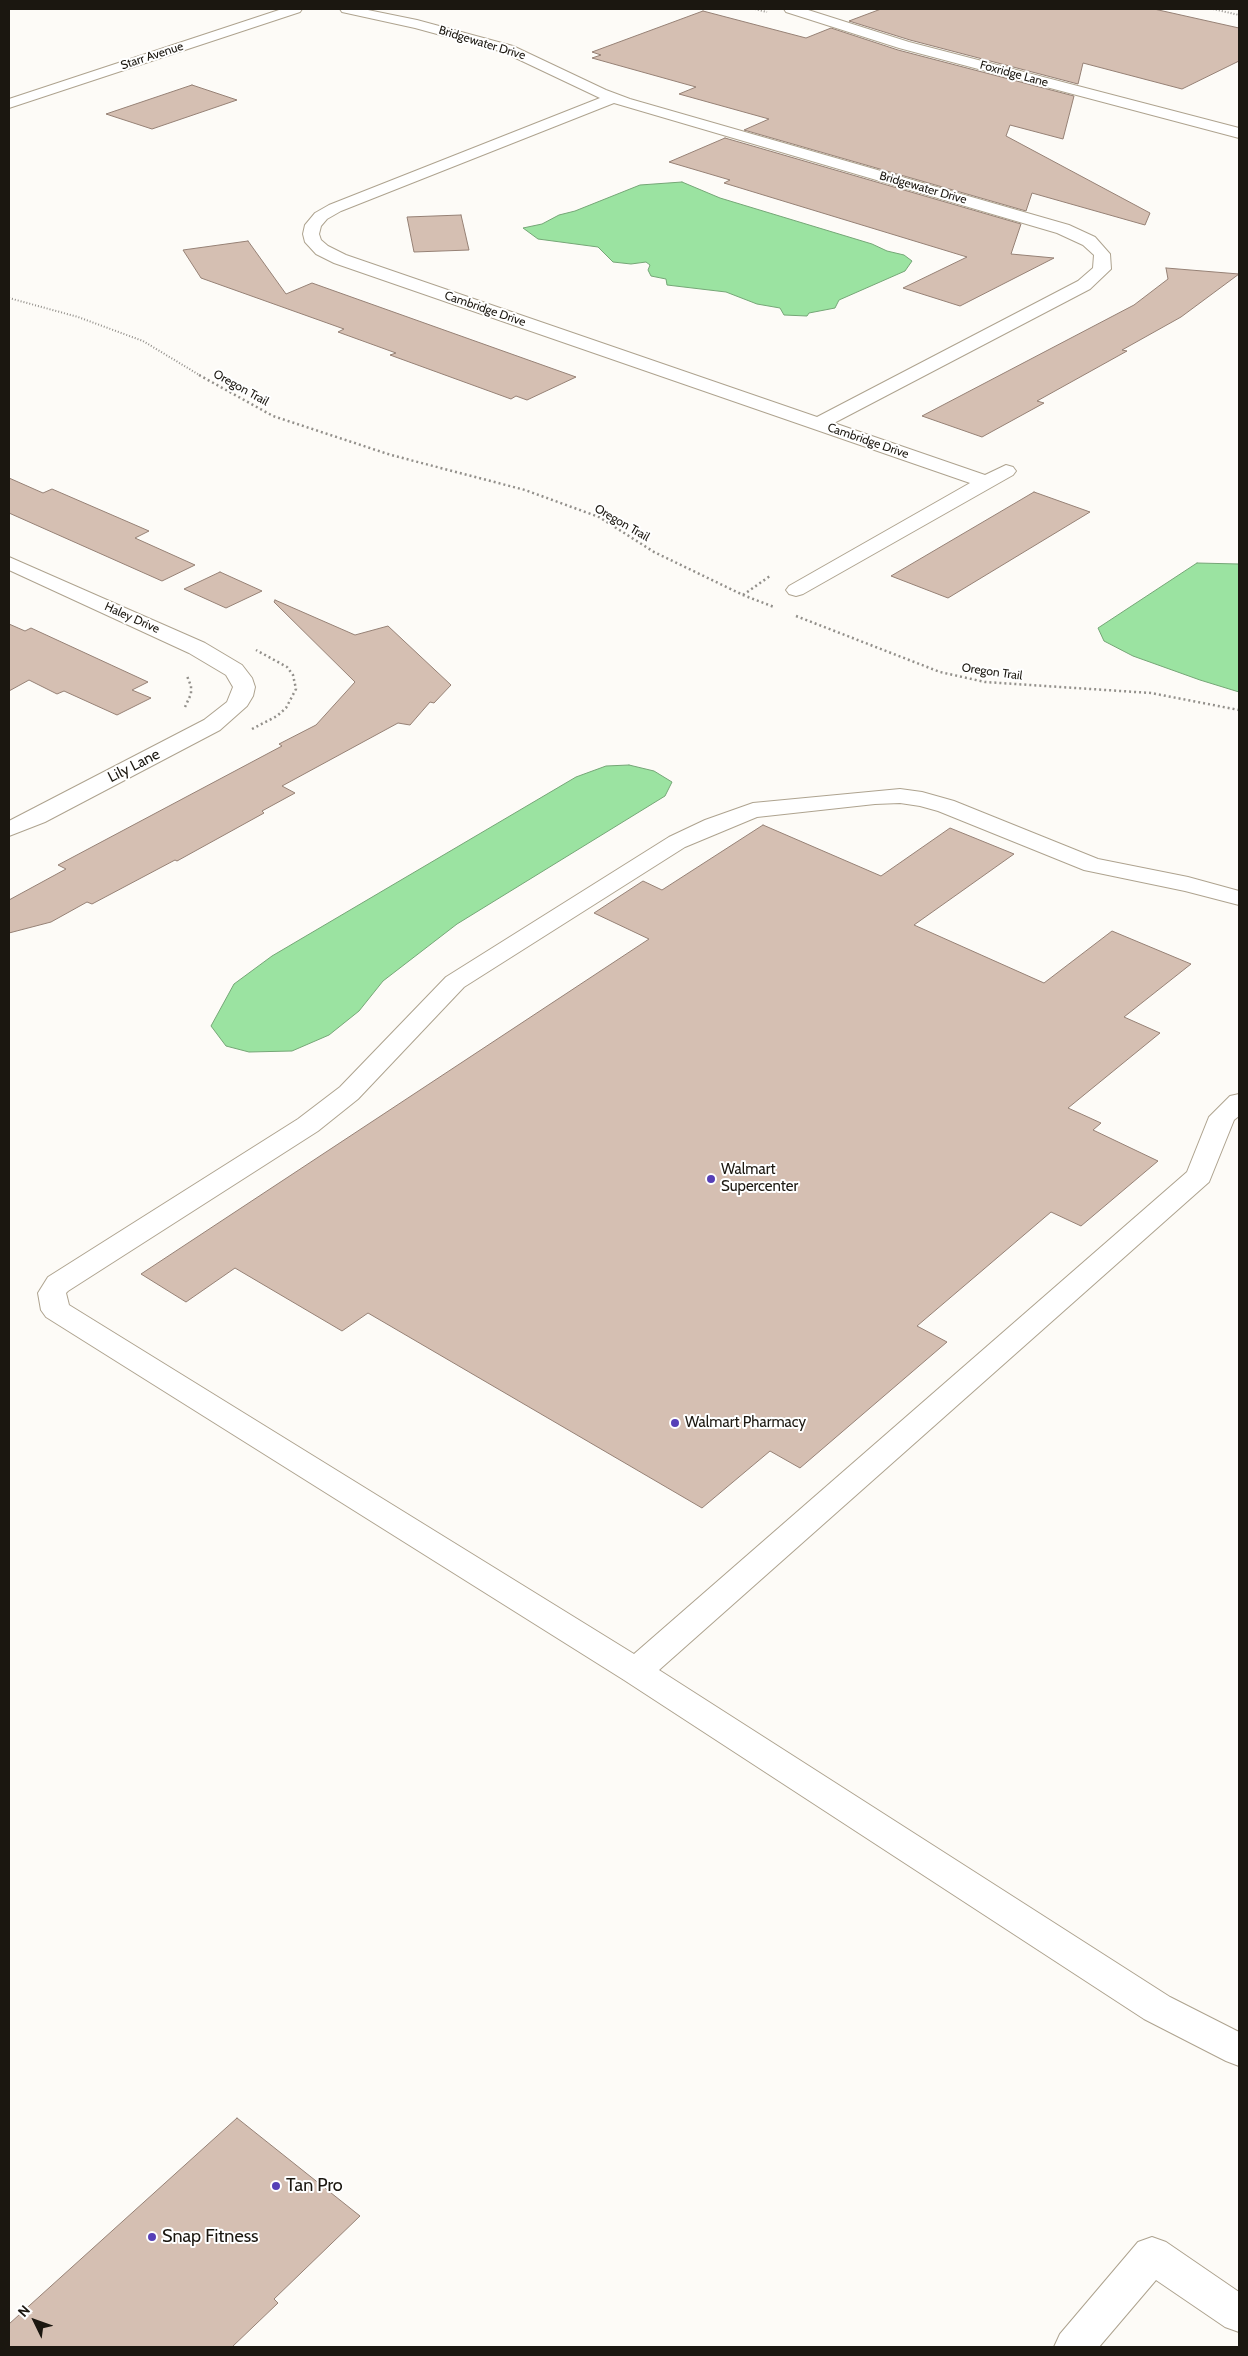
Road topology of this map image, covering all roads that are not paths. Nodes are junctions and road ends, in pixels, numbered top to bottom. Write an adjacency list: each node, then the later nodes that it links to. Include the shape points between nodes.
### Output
1 (295, 9): 8 (street, Starr Avenue)
2 (347, 9): 6 (street, Bridgewater Drive)
3 (388, 9): 6 (street, Bridgewater Drive)
4 (791, 9): 5 (street, Foxridge Lane)
5 (815, 11): 11 (street, Foxridge Lane, via 909,47)
6 (417, 24): 9 (street, Bridgewater Drive, via 516,52)
7 (9, 92): 8 (street)
8 (28, 98): 10 (street, Starr Avenue)
9 (613, 98): 12 (street, Bridgewater Drive, via 1062,229 1089,241 1102,254 1102,269 1084,285); 12 (street, Cambridge Drive, via 335,208 320,216 313,225 310,234 313,242 340,260)
10 (9, 104)
11 (1239, 133)
12 (819, 424): 14 (street, Cambridge Drive)
13 (1006, 471): 14 (street)
14 (986, 482): 16 (street)
15 (9, 563): 17 (street, Haley Drive, via 197,648 234,670)
16 (796, 590)
17 (244, 687): 18 (street, Lily Lane, via 236,706 212,725)
18 (9, 829)
19 (1239, 898): 21 (street, via 1092,865 922,799 875,797 753,810 677,842 455,982 349,1093 308,1125 58,1284 52,1293 56,1310)
20 (1239, 1102): 21 (street, via 1222,1117 1199,1176)
21 (636, 1671): 22 (street, via 1157,2008)
22 (1239, 2050)
23 (1239, 2314): 24 (street, via 1152,2255)
24 (1074, 2347)

